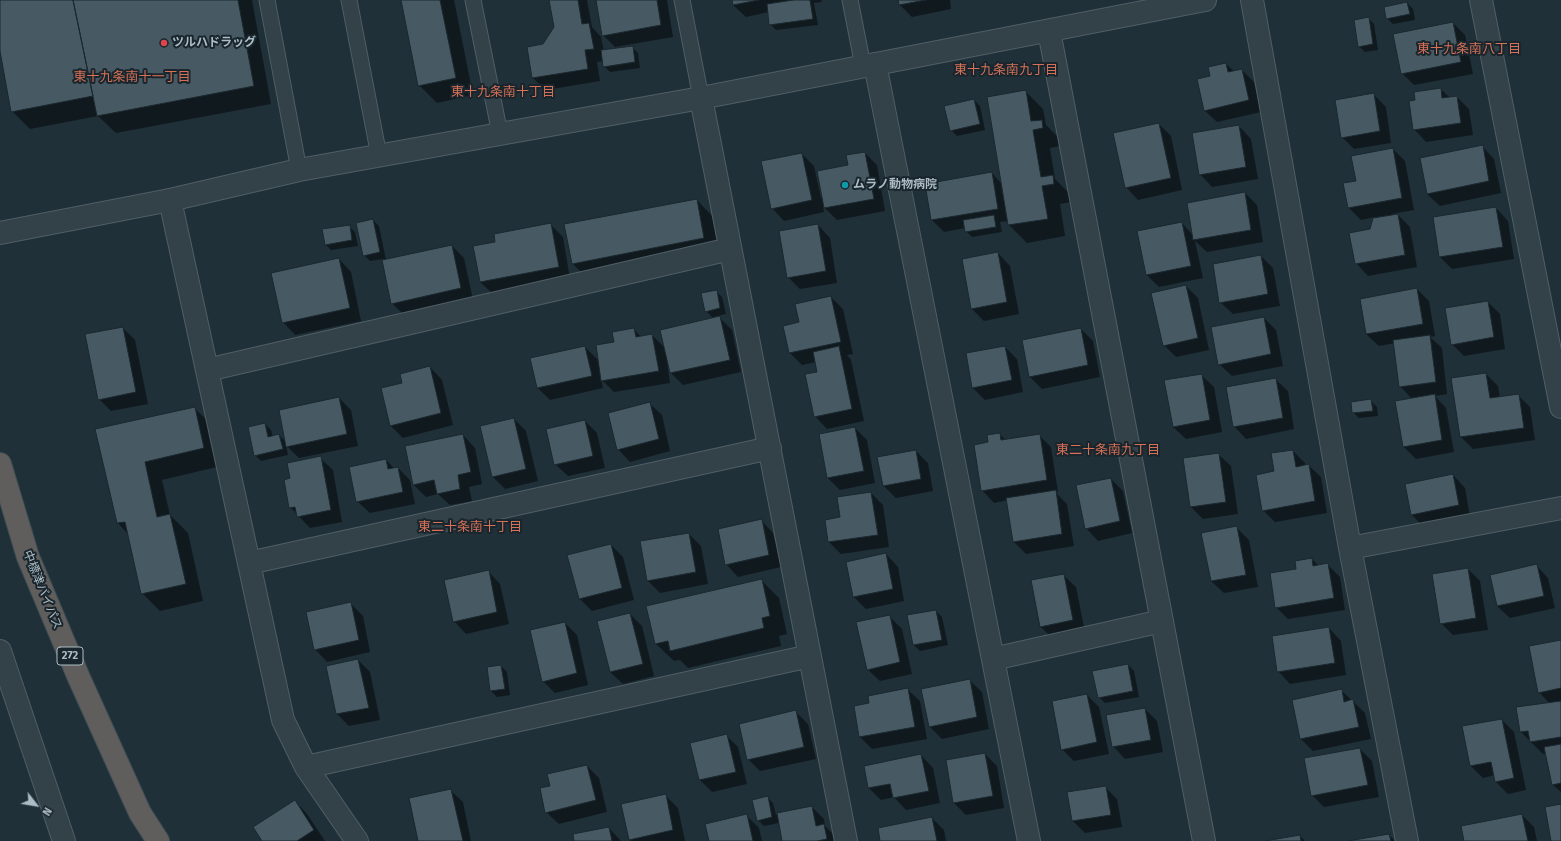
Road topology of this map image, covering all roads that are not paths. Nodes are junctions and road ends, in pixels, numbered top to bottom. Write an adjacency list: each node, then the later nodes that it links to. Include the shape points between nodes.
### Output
1 (267, 0): 14 (lane)
2 (350, 0): 13 (lane)
3 (473, 0): 12 (lane)
4 (682, 0): 11 (lane)
5 (850, 0): 10 (lane)
6 (1205, 0): 9 (street)
7 (1252, 0): 23 (street)
8 (1481, 0): 19 (street)
9 (1049, 31): 10 (street); 25 (street)
10 (869, 65): 11 (street); 28 (street)
11 (701, 98): 12 (street); 17 (street)
12 (500, 134): 13 (street)
13 (378, 156): 14 (street)
14 (299, 170): 15 (street)
15 (170, 200): 16 (street); 18 (street)
16 (0, 233)
17 (730, 249): 18 (street); 20 (street)
18 (207, 370): 24 (street)
19 (1561, 407)
20 (770, 448): 24 (street); 27 (street)
21 (0, 464): 31 (highway, 中標津バイパス / 272, via 31,564 140,813)
22 (1561, 508): 23 (street)
23 (1350, 548): 36 (street)
24 (249, 563): 29 (street, via 283,720)
25 (1162, 621): 28 (street); 35 (street)
26 (0, 651): 30 (street)
27 (810, 656): 29 (street); 33 (street)
28 (993, 659): 34 (street)
29 (306, 767): 32 (street)
30 (64, 841)
31 (158, 841)
32 (357, 841)
33 (846, 841)
34 (1029, 841)
35 (1204, 841)
36 (1407, 841)

